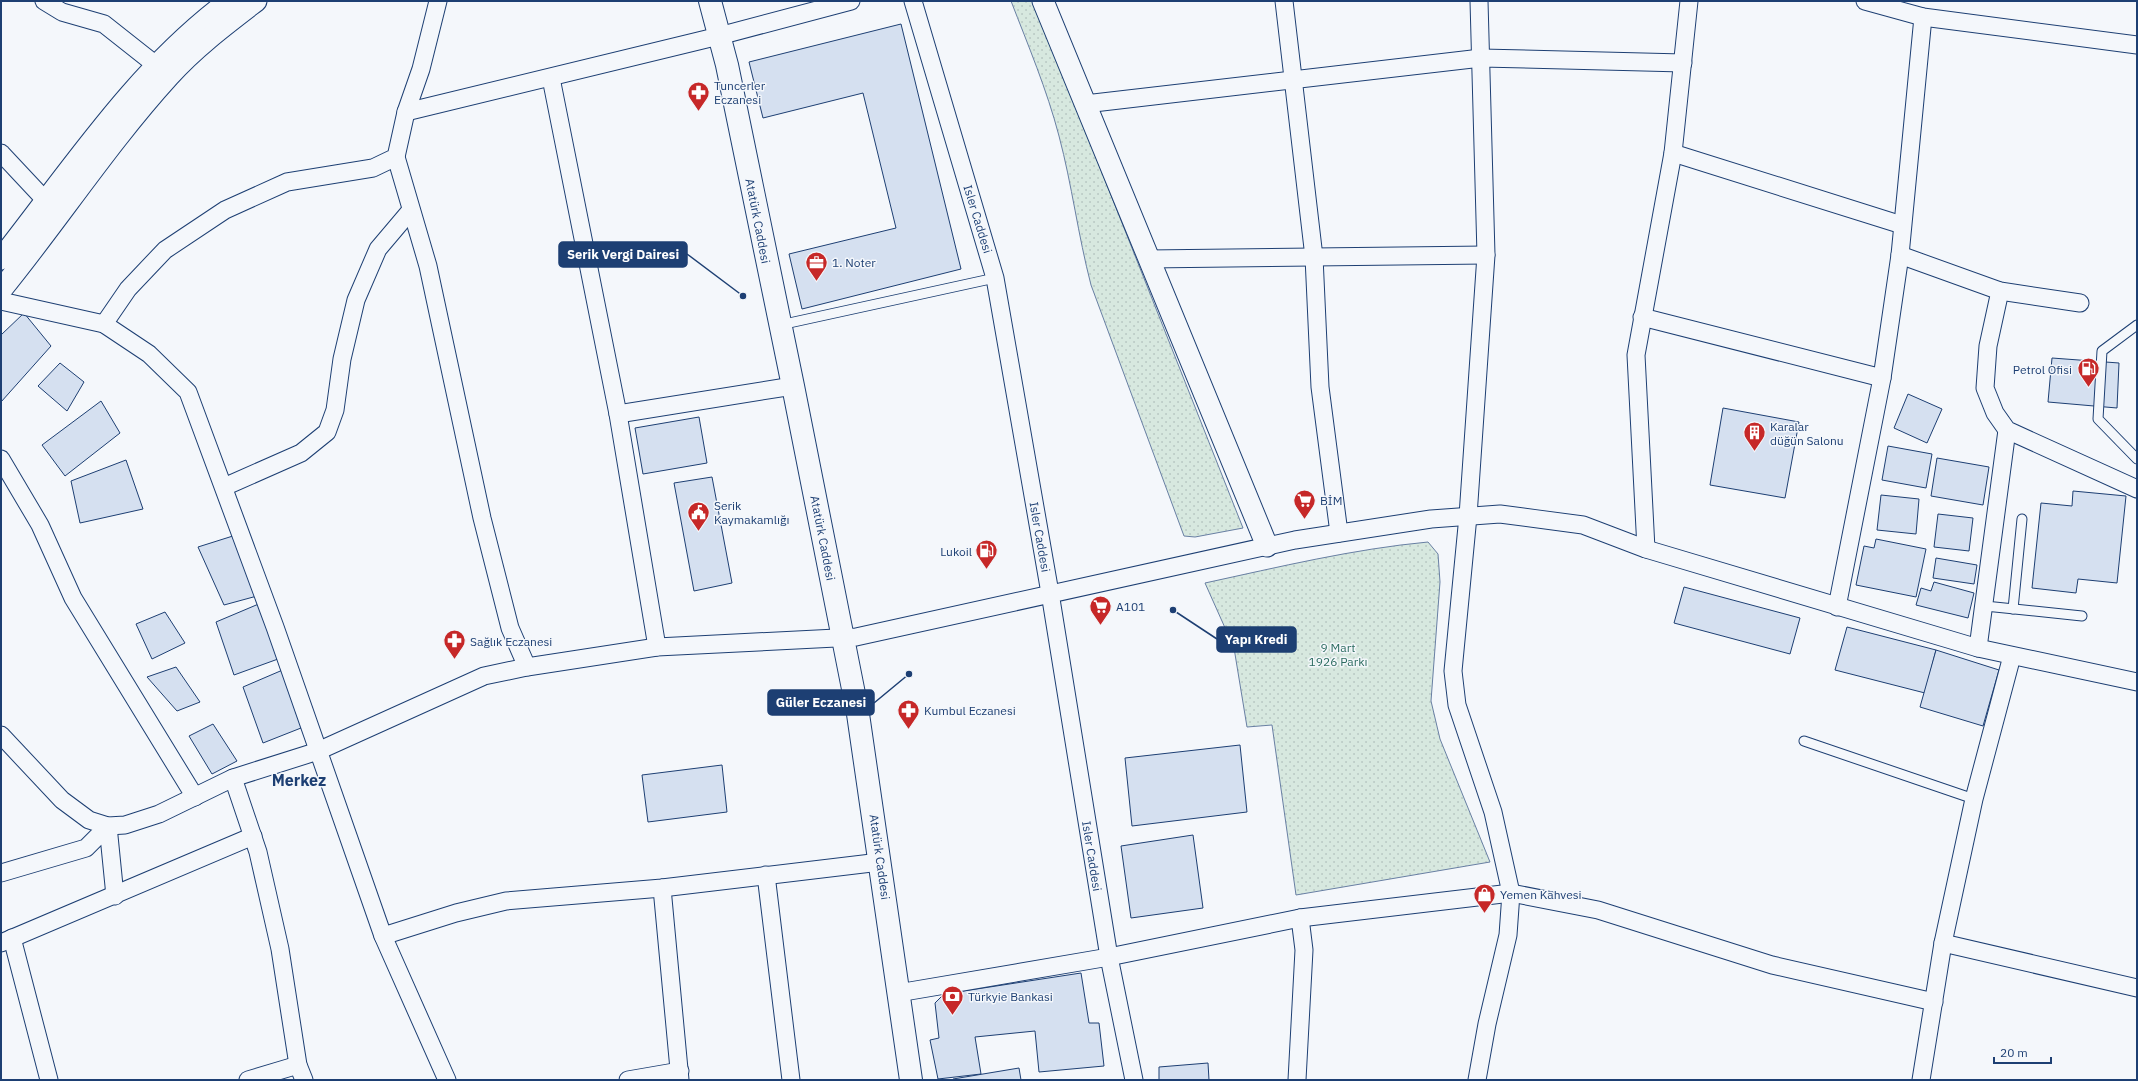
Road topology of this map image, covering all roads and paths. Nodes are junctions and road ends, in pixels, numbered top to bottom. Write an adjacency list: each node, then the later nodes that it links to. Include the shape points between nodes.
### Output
1 (44, 1): 18 (street, via 62,12 104,24)
2 (229, 1): 18 (street, via 187,35)
3 (256, 1): 18 (street)
4 (438, 1): 22 (street, via 421,69)
5 (710, 1): 14 (main road, Atatürk Caddesi)
6 (851, 1): 14 (street)
7 (913, 1): 34 (street, Isler Caddesi)
8 (1043, 1): 21 (street)
9 (1284, 1): 20 (street)
10 (1479, 1): 16 (street)
11 (1689, 1): 17 (street)
12 (1865, 1): 13 (street)
13 (1923, 17): 15 (street); 28 (street)
14 (719, 36): 19 (street); 41 (main road, Atatürk Caddesi, via 727,64)
15 (2137, 45)
16 (1481, 58): 17 (street); 20 (street); 31 (street)
17 (1682, 63): 24 (street)
18 (163, 70): 26 (street, via 114,113); 35 (street, via 32,252)
19 (551, 78): 22 (street); 45 (street)
20 (1294, 81): 21 (street); 32 (street)
21 (1085, 104): 33 (street)
22 (406, 112): 25 (street)
23 (1, 153): 26 (street)
24 (1673, 153): 28 (street); 39 (street)
25 (396, 157): 27 (street); 40 (street, via 373,168 287,182 225,210 165,250 128,290)
26 (46, 201): 29 (street)
27 (411, 210): 49 (street, via 378,249 356,300 342,359 335,410 327,432 301,453); 65 (street, via 428,266 482,518 506,613)
28 (1902, 225): 30 (street)
29 (5, 248)
30 (1900, 255): 36 (street); 43 (street)
31 (1486, 256): 32 (street); 51 (street)
32 (1314, 258): 33 (street); 53 (street, via 1320,387)
33 (1148, 259): 54 (street)
34 (995, 278): 41 (lane); 56 (street, Isler Caddesi)
35 (1, 290)
36 (2000, 291): 38 (street); 46 (street, via 1988,346 1985,388 1995,413)
37 (1, 301): 40 (street)
38 (2080, 303)
39 (1642, 317): 43 (street); 55 (street, via 1636,355)
40 (104, 324): 49 (street, via 149,354 188,392)
41 (779, 325): 44 (main road, Atatürk Caddesi)
42 (2137, 325): 48 (lane, via 2102,351 2098,419)
43 (1882, 378): 58 (street)
44 (793, 386): 45 (street); 61 (main road, Atatürk Caddesi)
45 (618, 414): 62 (street)
46 (2007, 430): 50 (street); 57 (street)
47 (1, 459): 71 (street, via 40,525 73,598)
48 (2137, 459)
49 (224, 487): 69 (street)
50 (2137, 488)
51 (1468, 516): 53 (street); 55 (street, via 1500,514 1583,525); 79 (street, via 1453,671 1457,705 1493,812)
52 (2022, 519): 59 (lane)
53 (1339, 533): 54 (street)
54 (1267, 546): 56 (street)
55 (1646, 549): 58 (street)
56 (1050, 593): 61 (street); 85 (street, Isler Caddesi)
57 (1985, 606): 59 (lane); 63 (street)
58 (1837, 607): 63 (street)
59 (2013, 609): 60 (lane)
60 (2082, 616)
61 (843, 638): 62 (street); 75 (main road, Atatürk Caddesi, via 860,728)
62 (656, 647): 65 (street)
63 (1978, 648): 64 (street)
64 (2012, 656): 66 (street); 72 (street)
65 (528, 667): 69 (street, via 484,676)
66 (2137, 682)
67 (1, 735): 73 (street, via 62,800 89,820)
68 (1804, 741): 72 (lane)
69 (318, 751): 70 (street); 82 (street)
70 (233, 778): 71 (street); 74 (street)
71 (195, 796): 73 (street, via 159,814 125,825)
72 (1974, 799): 84 (street)
73 (108, 826): 76 (street, via 86,848); 80 (street)
74 (253, 836): 80 (street); 89 (street, via 280,949)
75 (880, 862): 77 (street); 87 (main road, Atatürk Caddesi)
76 (1, 873)
77 (766, 875): 78 (street); 95 (street)
78 (662, 888): 82 (street, via 506,901 456,912); 90 (street)
79 (1510, 893): 81 (street); 88 (street, via 1598,910 1772,965); 99 (street, via 1508,935)
80 (115, 896): 83 (street)
81 (1300, 918): 85 (street); 98 (street, via 1304,950)
82 (383, 936): 93 (street)
83 (7, 940): 91 (street)
84 (1943, 943): 86 (street); 88 (street)
85 (1109, 957): 87 (street); 97 (street, Isler Caddesi)
86 (2137, 988)
87 (898, 993): 96 (main road, Atatürk Caddesi)
88 (1934, 1002): 100 (street)
89 (301, 1072): 92 (street)
90 (680, 1075): 94 (street)
91 (49, 1080)
92 (248, 1080)
93 (447, 1080)
94 (628, 1080)
95 (791, 1080)
96 (911, 1080)
97 (1134, 1080)
98 (1297, 1080)
99 (1477, 1080)
100 (1921, 1080)

